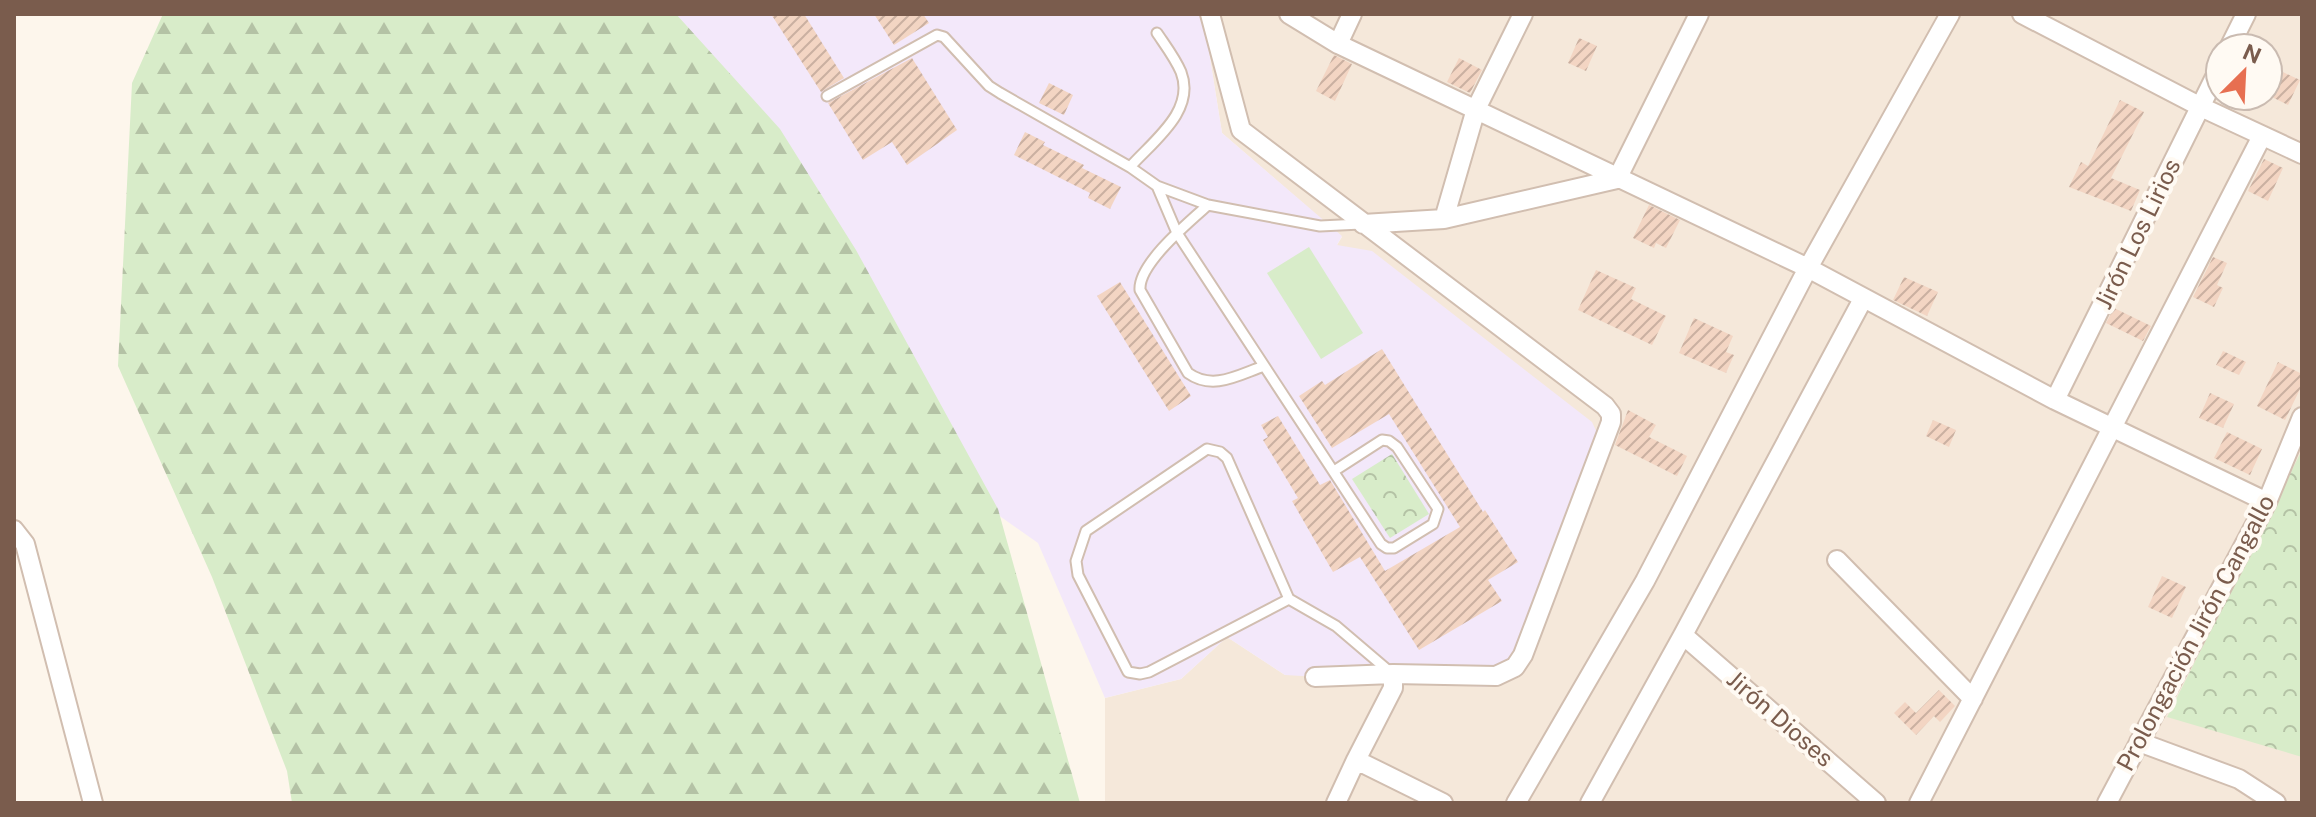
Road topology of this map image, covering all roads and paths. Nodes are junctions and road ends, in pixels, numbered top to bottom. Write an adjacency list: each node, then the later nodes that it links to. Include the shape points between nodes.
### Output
1 (1210, 14): 23 (street, via 1241,130)
2 (1289, 14): 11 (street)
3 (1352, 14): 11 (street)
4 (1523, 14): 15 (street)
5 (1699, 14): 19 (street)
6 (1950, 14): 25 (street)
7 (2022, 14): 14 (street)
8 (2246, 14): 9 (street)
9 (2237, 32)
10 (1157, 33): 18 (lane, via 1181,72 1184,90 1179,112)
11 (1338, 44): 15 (street)
12 (827, 96): 18 (lane, via 937,35 989,86)
13 (2204, 101): 14 (street, Jirón Los Lirios)
14 (2201, 107): 16 (street); 28 (street, Jirón Los Lirios)
15 (1476, 109): 19 (street); 22 (street)
16 (2262, 136): 17 (street); 30 (street)
17 (2302, 154)
18 (1130, 167): 20 (lane)
19 (1617, 179): 22 (street); 25 (street)
20 (1157, 186): 21 (lane); 24 (lane)
21 (1208, 205): 23 (lane, via 1320,226); 24 (lane)
22 (1444, 219): 23 (street)
23 (1363, 224): 37 (street, via 1611,414 1515,667 1496,676)
24 (1177, 233): 27 (lane); 27 (lane, via 1144,272 1140,290 1188,373 1210,384)
25 (1808, 268): 26 (street); 45 (street, via 1645,581)
26 (1863, 299): 28 (street); 36 (street)
27 (1264, 366): 31 (lane)
28 (2055, 400): 30 (street)
29 (2302, 417): 32 (street, Prolongación Jirón Cangallo)
30 (2112, 427): 32 (street); 39 (street)
31 (1334, 471): 31 (lane, via 1387,548 1437,518 1438,509 1389,441 1382,440)
32 (2267, 502): 40 (street, Prolongación Jirón Cangallo)
33 (14, 530): 42 (street, via 25,544)
34 (1837, 560): 39 (street)
35 (1289, 599): 35 (lane, via 1149,672 1128,672 1078,575 1076,561 1086,531 1207,449 1227,458); 37 (lane, via 1336,626)
36 (1683, 635): 46 (street); 47 (street, Jirón Dioses)
37 (1393, 674): 38 (street); 41 (street, via 1393,688)
38 (1315, 677)
39 (1973, 699): 48 (street)
40 (2139, 742): 49 (street, Prolongación Jirón Cangallo); 50 (street, via 2239,779)
41 (1356, 760): 43 (street); 44 (street)
42 (93, 803)
43 (1336, 803)
44 (1443, 803)
45 (1516, 803)
46 (1590, 803)
47 (1876, 803)
48 (1919, 803)
49 (2107, 803)
50 (2276, 803)

